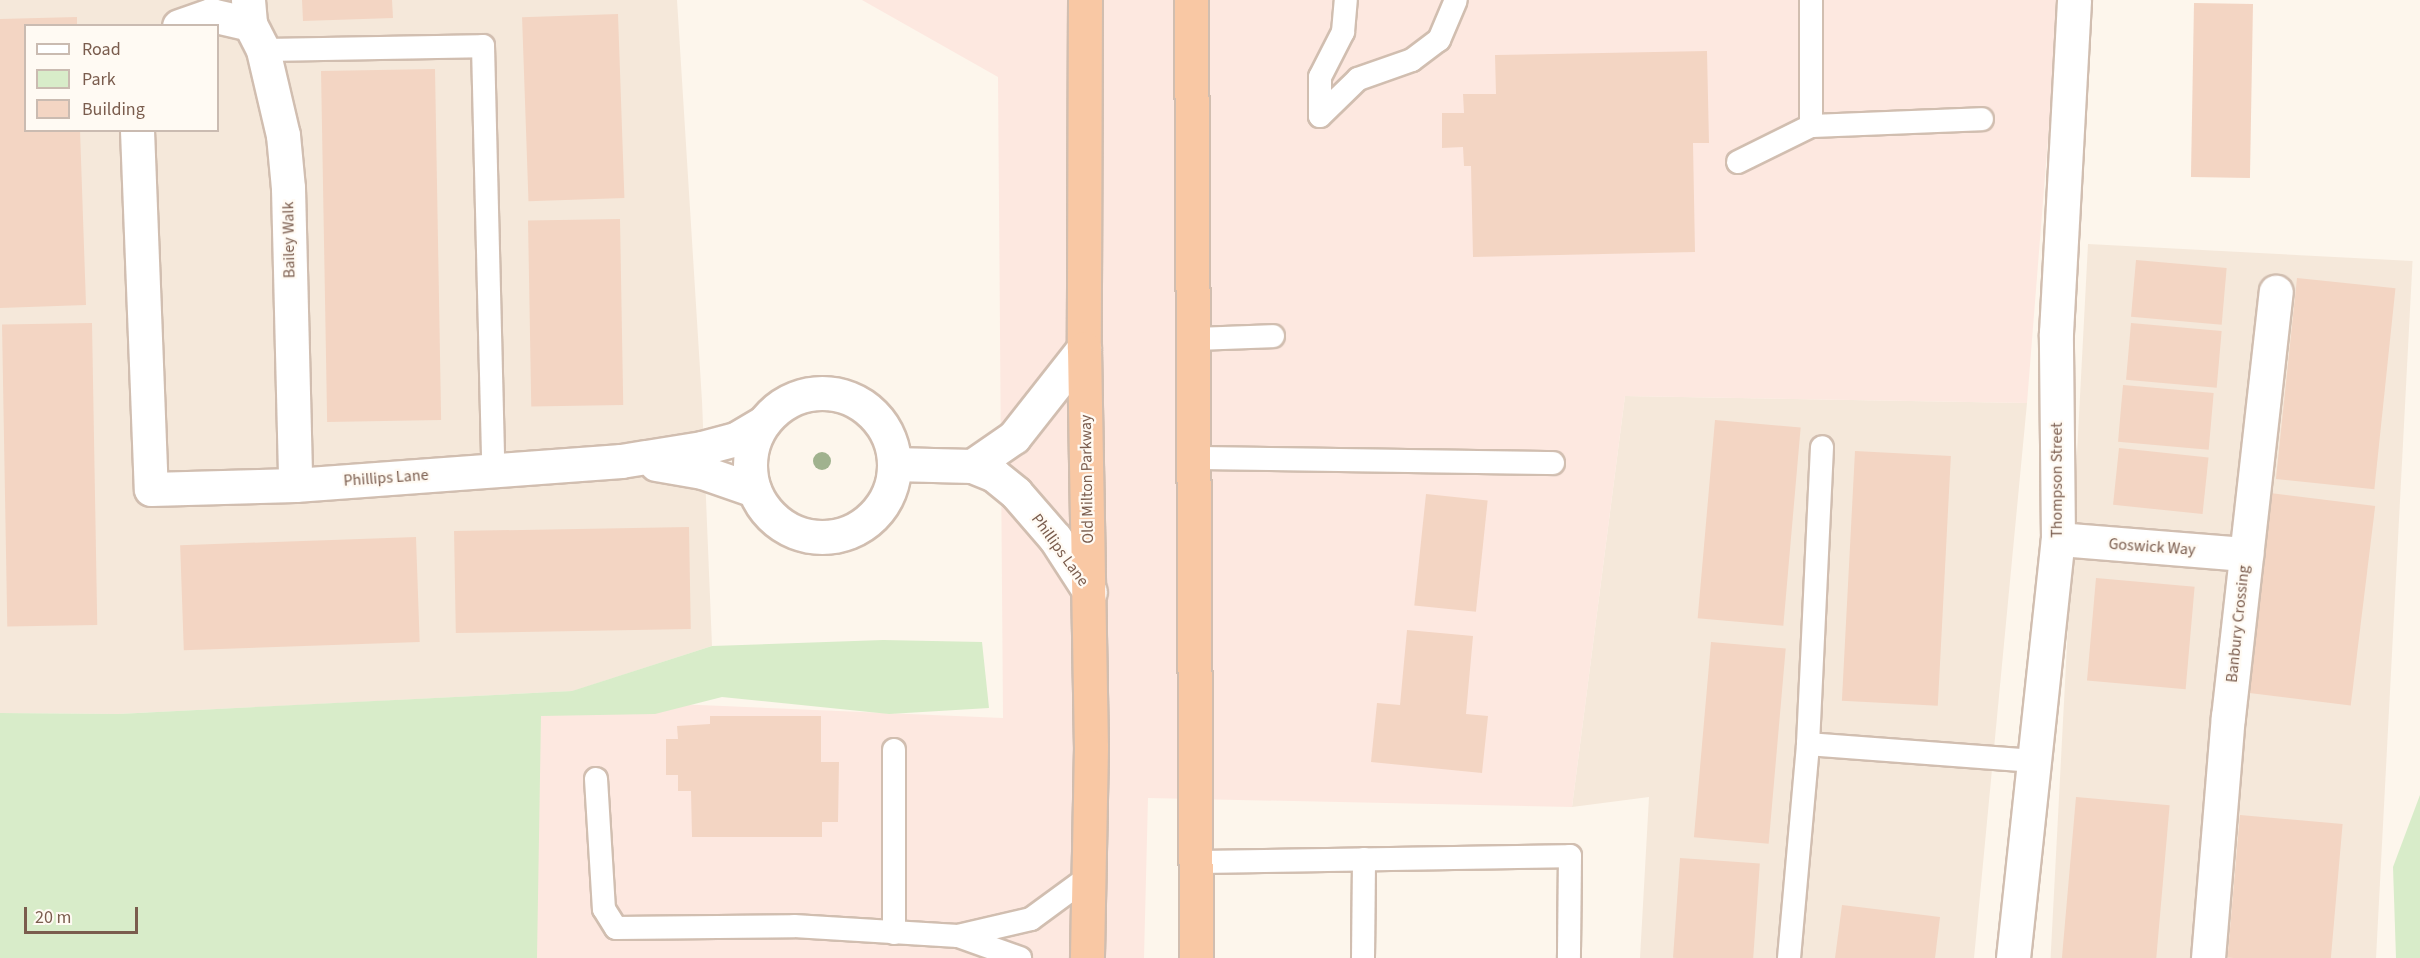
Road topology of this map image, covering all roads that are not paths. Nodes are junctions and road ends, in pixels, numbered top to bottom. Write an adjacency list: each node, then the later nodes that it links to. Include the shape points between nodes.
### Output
1 (1085, 0): 16 (highway, Old Milton Parkway)
2 (1191, 0): 15 (highway)
3 (1346, 0): 4 (lane, via 1343,32 1320,77 1320,116 1358,79 1412,60 1439,40)
4 (1456, 0)
5 (1811, 0): 10 (lane)
6 (2074, 0): 27 (street, Thompson Street, via 2056,333)
7 (185, 24): 8 (street, via 211,15)
8 (254, 25): 24 (lane, via 483,46); 25 (street, Bailey Walk, via 283,135 288,188)
9 (1982, 119): 10 (lane)
10 (1810, 126): 12 (lane)
11 (137, 132): 25 (street, Phillips Lane, via 151,489)
12 (1738, 162)
13 (2276, 292): 28 (street, Banbury Crossing)
14 (1272, 336): 15 (lane)
15 (1193, 339): 19 (highway)
16 (1084, 348): 23 (street, via 1014,437); 29 (highway, Old Milton Parkway)
17 (763, 423): 20 (street, Phillips Lane, via 736,439); 22 (street, via 778,407 799,396 820,392 843,396 864,405 880,421 890,442); 26 (street, via 750,456)
18 (1822, 447): 30 (lane)
19 (1194, 458): 21 (lane); 35 (highway)
20 (621, 461): 24 (street, Phillips Lane); 26 (street, Phillips Lane, via 695,471)
21 (1553, 463)
22 (894, 464): 23 (street, Phillips Lane); 26 (street, via 891,486 881,507 866,523 835,536 802,534 782,525 765,510)
23 (972, 466): 29 (street, Phillips Lane, via 994,475 1016,493 1055,538)
24 (493, 470): 25 (street, Phillips Lane)
25 (295, 485)
26 (754, 490)
27 (2058, 539): 28 (street, Goswick Way); 32 (street, Thompson Street)
28 (2246, 554): 46 (street, Banbury Crossing)
29 (1090, 592): 36 (highway, Old Milton Parkway)
30 (1808, 744): 32 (lane); 44 (lane)
31 (894, 750): 37 (lane)
32 (2033, 761): 45 (street, Thompson Street)
33 (596, 779): 37 (lane, via 604,909 616,928 794,926)
34 (1364, 859): 35 (lane); 42 (lane); 43 (lane, via 1570,855)
35 (1196, 862): 41 (highway)
36 (1087, 878): 38 (lane, via 1031,920); 40 (highway, Old Milton Parkway)
37 (894, 933): 38 (lane)
38 (958, 936): 39 (lane)
39 (1020, 958)
40 (1087, 958)
41 (1196, 958)
42 (1363, 958)
43 (1569, 958)
44 (1790, 958)
45 (2013, 958)
46 (2208, 958)

